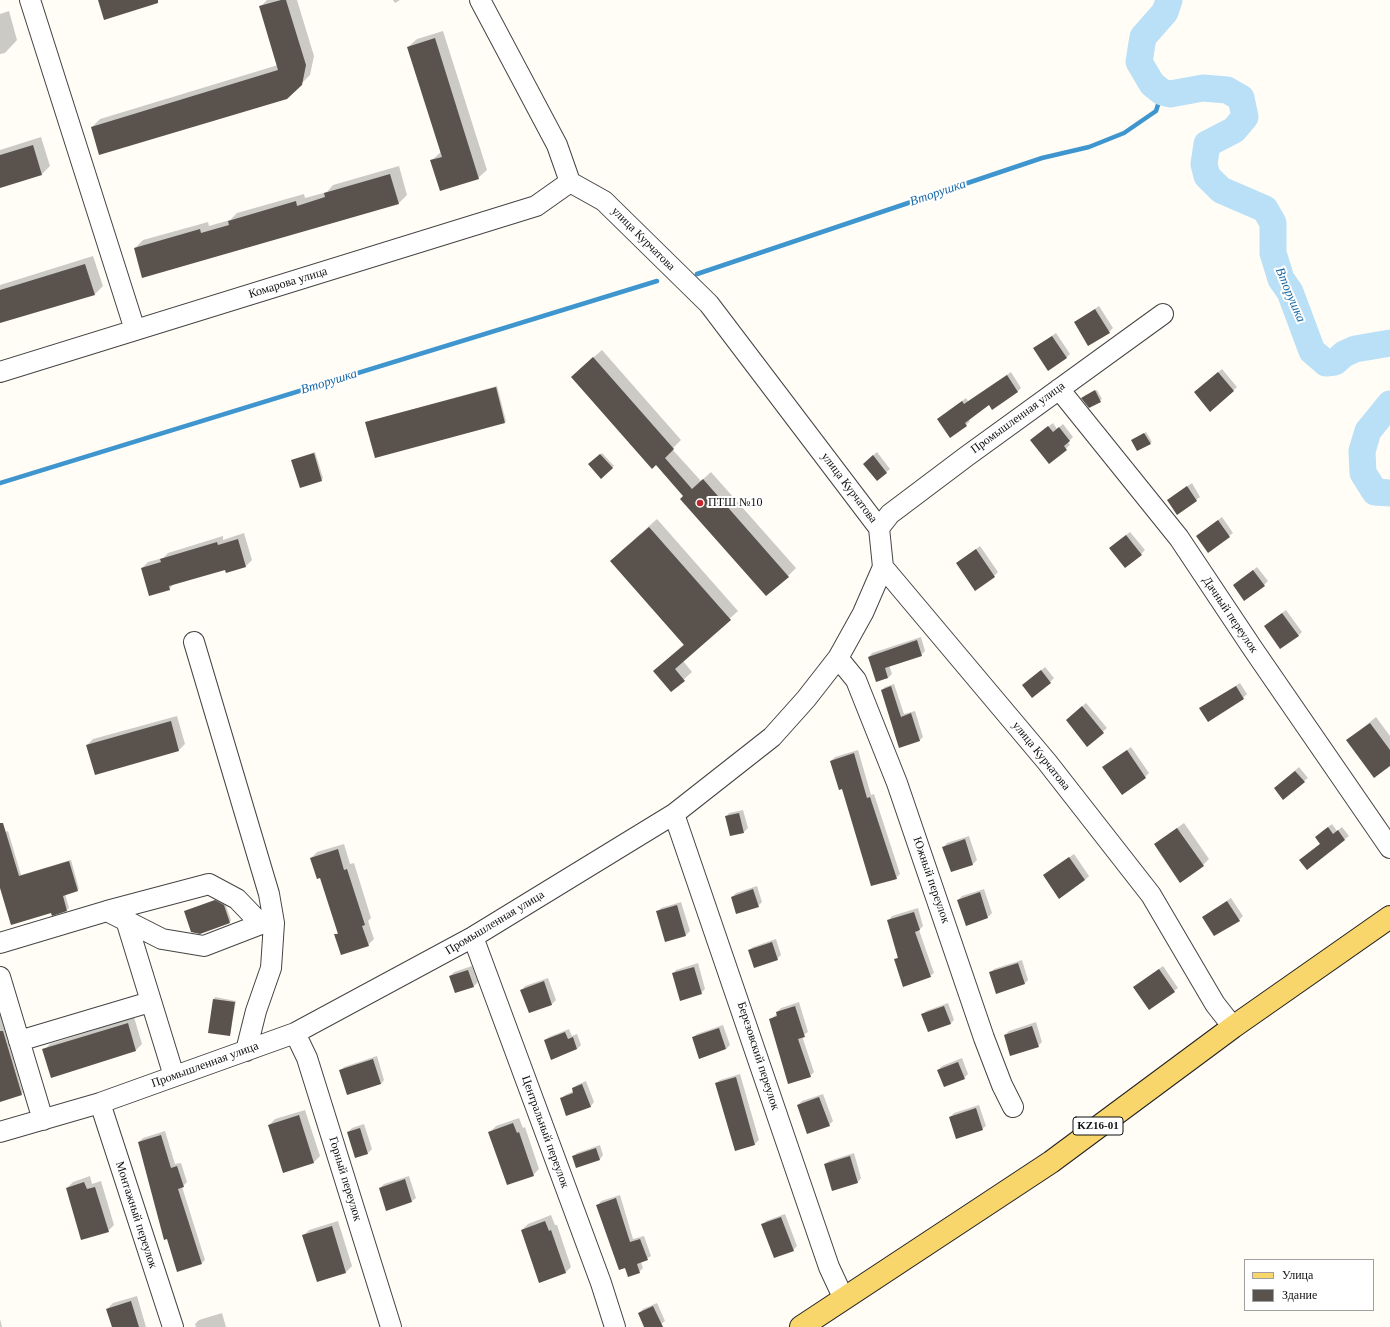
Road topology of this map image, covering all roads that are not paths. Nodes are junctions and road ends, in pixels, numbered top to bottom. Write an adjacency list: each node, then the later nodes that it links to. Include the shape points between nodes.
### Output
1 (30, 0): 5 (street)
2 (480, 0): 3 (street, via 557,145)
3 (570, 182): 5 (street, Комарова улица, via 536,206); 8 (street, улица Курчатова, via 604,200 709,304)
4 (1163, 314): 7 (street, Промышленная улица)
5 (135, 330): 6 (street, Комарова улица)
6 (0, 372)
7 (1059, 389): 8 (street, Промышленная улица, via 890,514); 13 (street, Дачный переулок, via 1179,538)
8 (879, 528): 9 (street, улица Курчатова)
9 (883, 567): 11 (street, Промышленная улица, via 863,613); 22 (street, улица Курчатова, via 1047,762 1151,895 1215,1004)
10 (194, 642): 17 (street, via 269,894)
11 (838, 658): 12 (street, Промышленная улица, via 772,737); 28 (street, Южный переулок, via 856,680 897,783 984,1038)
12 (674, 814): 18 (street, Промышленная улица); 31 (street, Березовский переулок, via 829,1267)
13 (1390, 848)
14 (107, 911): 16 (street); 17 (street, via 209,884 237,899); 19 (street)
15 (1390, 917): 22 (main road, KZ16-01)
16 (126, 920): 17 (street, via 162,939 204,946); 21 (street)
17 (267, 924): 25 (street, via 271,968)
18 (473, 937): 23 (street, Промышленная улица); 34 (street, Центральный переулок)
19 (1, 938)
20 (0, 977): 24 (street)
21 (150, 1002): 24 (street); 26 (street)
22 (1233, 1027): 31 (main road, KZ16-01, via 1051,1162)
23 (295, 1032): 25 (street, Промышленная улица); 33 (street, Горный переулок, via 307,1058)
24 (19, 1042): 29 (street)
25 (246, 1050): 26 (street, Промышленная улица)
26 (174, 1076): 27 (street, Промышленная улица)
27 (100, 1104): 29 (street, Промышленная улица); 32 (street, Монтажный переулок)
28 (1014, 1108)
29 (43, 1120): 30 (street, Промышленная улица)
30 (0, 1132)
31 (843, 1298): 35 (main road, KZ16-01)
32 (173, 1327)
33 (391, 1327)
34 (615, 1327)
35 (801, 1327)

